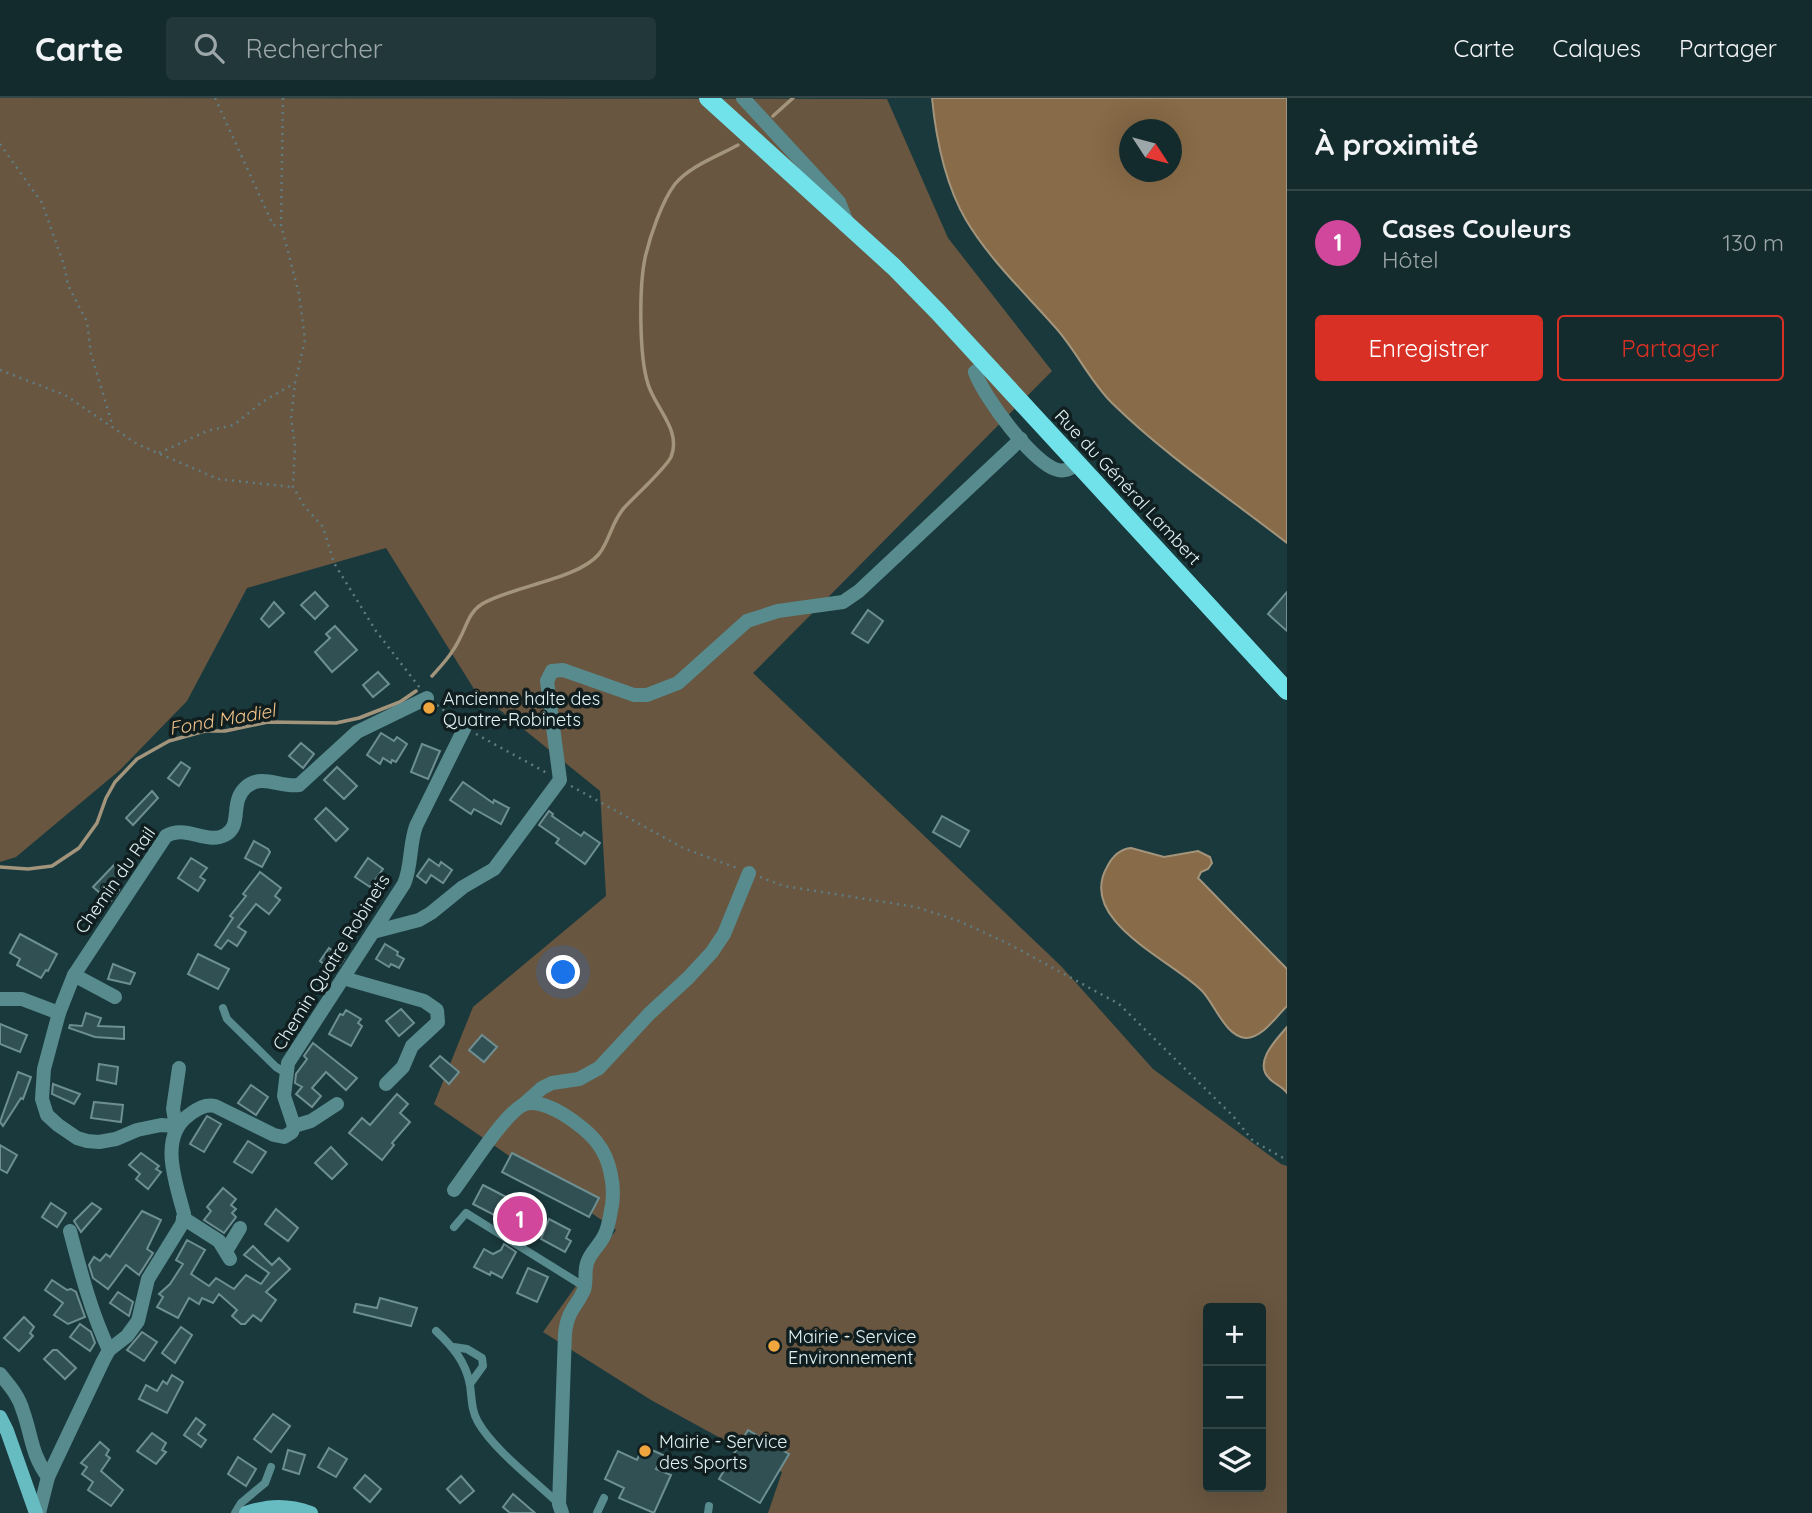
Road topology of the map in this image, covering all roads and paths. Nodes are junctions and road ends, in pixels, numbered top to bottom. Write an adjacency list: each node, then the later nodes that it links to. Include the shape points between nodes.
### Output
1 (215, 98): 6 (path, via 273,225)
2 (283, 98): 6 (path)
3 (708, 98): 7 (main road, Rue du Général Lambert)
4 (743, 98): 7 (street, via 839,202)
5 (0, 144): 11 (path, via 41,203 68,285 87,321 91,354)
6 (281, 225): 10 (path, via 299,294 305,340)
7 (849, 226): 8 (main road, Rue du Général Lambert)
8 (986, 364): 12 (street, via 975,372 979,386); 14 (main road, Rue du Général Lambert)
9 (0, 370): 11 (path, via 65,395)
10 (295, 383): 13 (path, via 234,425 207,431); 15 (path)
11 (113, 427): 13 (path)
12 (1021, 439): 14 (street, via 1030,452 1055,470 1066,471); 19 (street, via 843,602 778,611 747,621 678,683 647,695 634,695 563,670 552,671 547,681)
13 (159, 453): 15 (path, via 218,479)
14 (1078, 464): 16 (main road, Rue du Général Lambert)
15 (293, 487): 17 (path, via 323,527 334,563 376,631)
16 (1287, 691)
17 (427, 698): 18 (path); 22 (street, Chemin du Rail, via 357,732 299,785 264,779 245,787 228,834 216,838 177,831 166,836)
18 (464, 727): 19 (path); 21 (street, Chemin Quatre Robinets, via 416,826 409,873)
19 (560, 780): 20 (path, via 683,848); 21 (street, via 494,869 419,920)
20 (749, 873): 32 (street, via 724,934 688,978 599,1068 579,1079 552,1083); 35 (path, via 784,886 916,907 1009,944 1119,1004 1253,1141)
21 (373, 932): 23 (street, Chemin Quatre Robinets)
22 (74, 975): 24 (street); 27 (street, Chemin du Rail)
23 (342, 978): 29 (street, Chemin Quatre Robinets); 30 (street, via 424,1001 437,1010 438,1021 412,1046 403,1067)
24 (115, 997)
25 (0, 999): 27 (street, via 22,999)
26 (223, 1007): 29 (lane, via 227,1019)
27 (59, 1013): 33 (street, Chemin du Rail, via 44,1069 42,1099 47,1115 77,1138 99,1142 161,1125)
28 (178, 1068): 33 (street, via 173,1109)
29 (285, 1073): 34 (street, Chemin Quatre Robinets, via 284,1096)
30 (386, 1084)
31 (337, 1104): 34 (street)
32 (522, 1105): 36 (street); 41 (street, via 542,1103 556,1110 589,1134 604,1154 612,1202 604,1235 586,1266)
33 (176, 1126): 34 (street, via 209,1105 281,1137 290,1134); 37 (street, via 172,1150)
34 (294, 1126)
35 (1287, 1160)
36 (454, 1190)
37 (183, 1218): 39 (street, via 219,1241 228,1255); 44 (street, via 148,1279 138,1321)
38 (454, 1227): 41 (lane, via 466,1213)
39 (240, 1228)
40 (70, 1231): 44 (street, via 85,1292)
41 (585, 1287): 52 (street, via 572,1308 565,1333)
42 (436, 1331): 43 (lane)
43 (454, 1347): 46 (lane); 46 (lane, via 482,1359 483,1366)
44 (109, 1350): 50 (street)
45 (0, 1374): 50 (street, via 22,1407 35,1458)
46 (470, 1384): 52 (lane, via 478,1422)
47 (0, 1417): 48 (main road)
48 (6, 1447): 54 (main road)
49 (271, 1467): 55 (lane, via 265,1483)
50 (48, 1477): 54 (street)
51 (604, 1498): 58 (lane)
52 (561, 1508)
53 (276, 1510): 56 (main road, via 264,1507); 57 (main road, via 295,1507)
54 (37, 1513)
55 (235, 1513)
56 (246, 1513)
57 (311, 1513)
58 (597, 1513)

